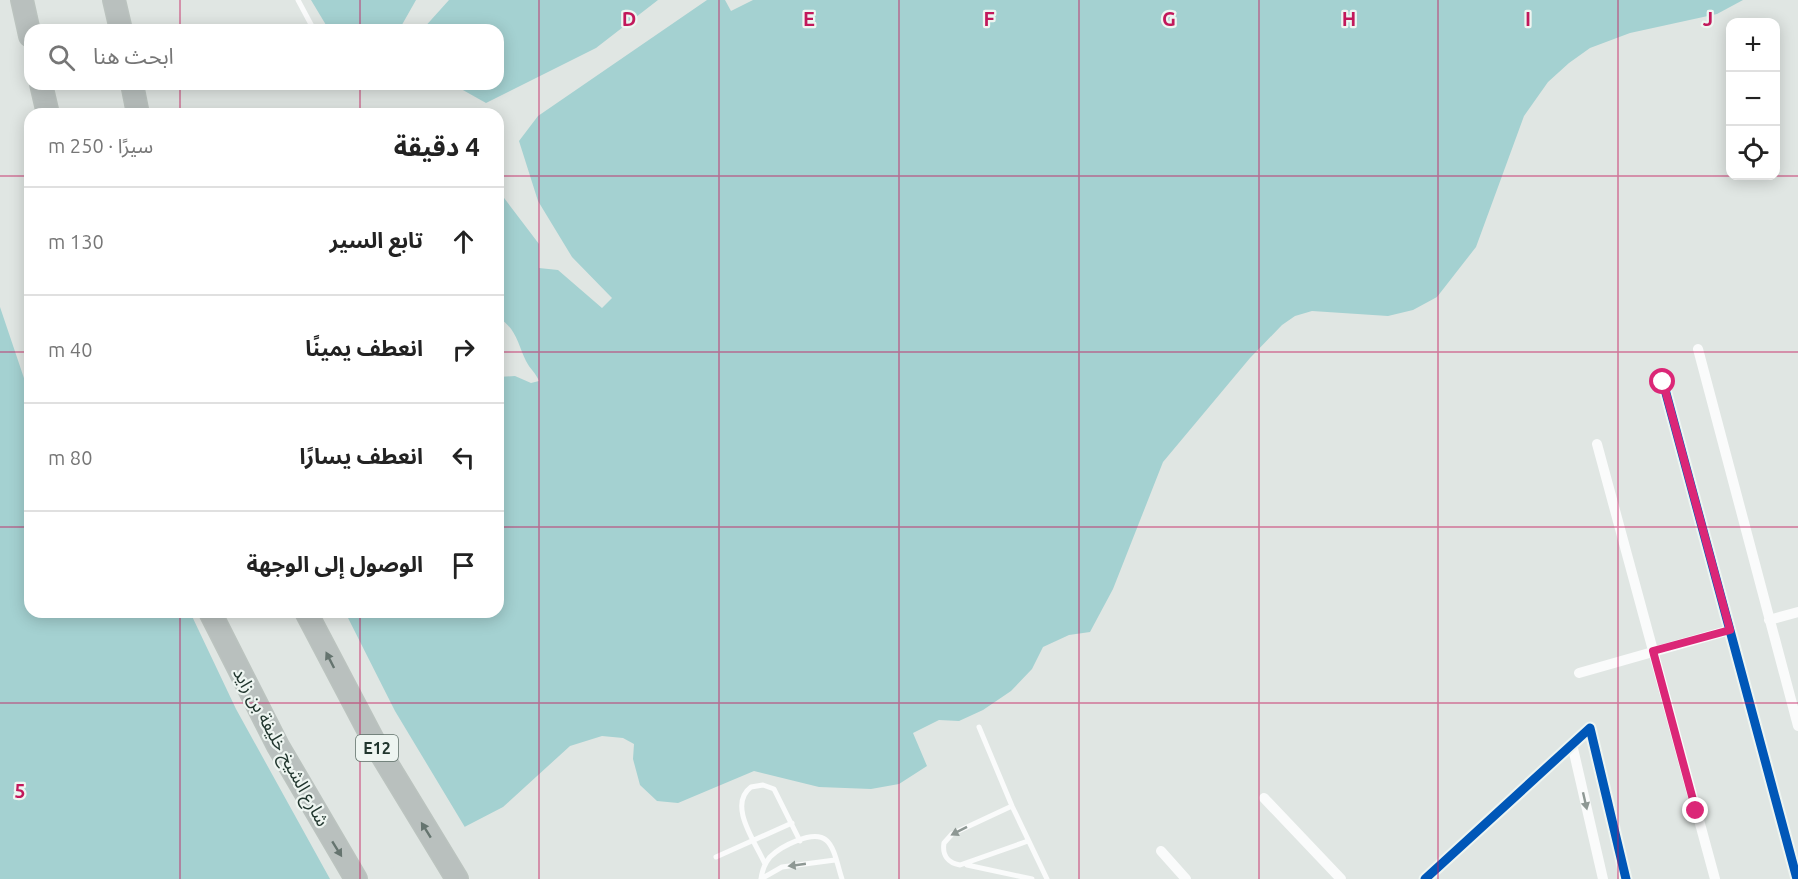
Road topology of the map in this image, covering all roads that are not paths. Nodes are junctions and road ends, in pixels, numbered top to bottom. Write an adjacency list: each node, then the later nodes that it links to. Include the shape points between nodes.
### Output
1 (22, 0): 4 (highway)
2 (114, 0): 5 (highway)
3 (298, 0): 6 (lane)
4 (27, 24)
5 (120, 24)
6 (311, 24)
7 (42, 90): 9 (highway)
8 (133, 90): 10 (highway)
9 (47, 108)
10 (137, 108)
11 (1698, 349): 17 (street)
12 (1663, 382): 18 (street)
13 (1597, 444): 19 (street)
14 (1798, 612): 17 (street)
15 (213, 618): 35 (highway, شارع الشيخ خليفة بن زايد, one-way to 35, via 278,746)
16 (309, 618): 36 (highway, E12, one-way to 16, via 378,749)
17 (1769, 620): 21 (street)
18 (1730, 630): 19 (street); 47 (street)
19 (1653, 651): 20 (street); 46 (street)
20 (1579, 673)
21 (1798, 726)
22 (979, 727): 25 (lane)
23 (1572, 744): 43 (street); 44 (street, one-way to 44); 45 (street, via 1590,728)
24 (1263, 798): 42 (street)
25 (1012, 806): 29 (lane); 34 (lane, one-way to 34, via 948,838 943,849 948,860)
26 (792, 823): 27 (lane); 27 (lane, via 774,789 763,784 751,787 740,806); 28 (lane)
27 (754, 840): 31 (lane); 33 (lane)
28 (800, 841): 32 (lane, via 814,836 823,838 830,844); 33 (lane, via 778,851)
29 (1028, 841): 34 (lane); 40 (lane)
30 (1161, 851): 41 (street)
31 (716, 857)
32 (835, 860): 37 (lane, one-way to 37, via 782,867); 38 (lane)
33 (765, 864): 37 (lane)
34 (966, 864): 39 (lane)
35 (356, 879)
36 (457, 879)
37 (761, 879)
38 (842, 879)
39 (1032, 879)
40 (1047, 879)
41 (1186, 879)
42 (1341, 879)
43 (1425, 879)
44 (1604, 879)
45 (1626, 879)
46 (1715, 879)
47 (1797, 879)

